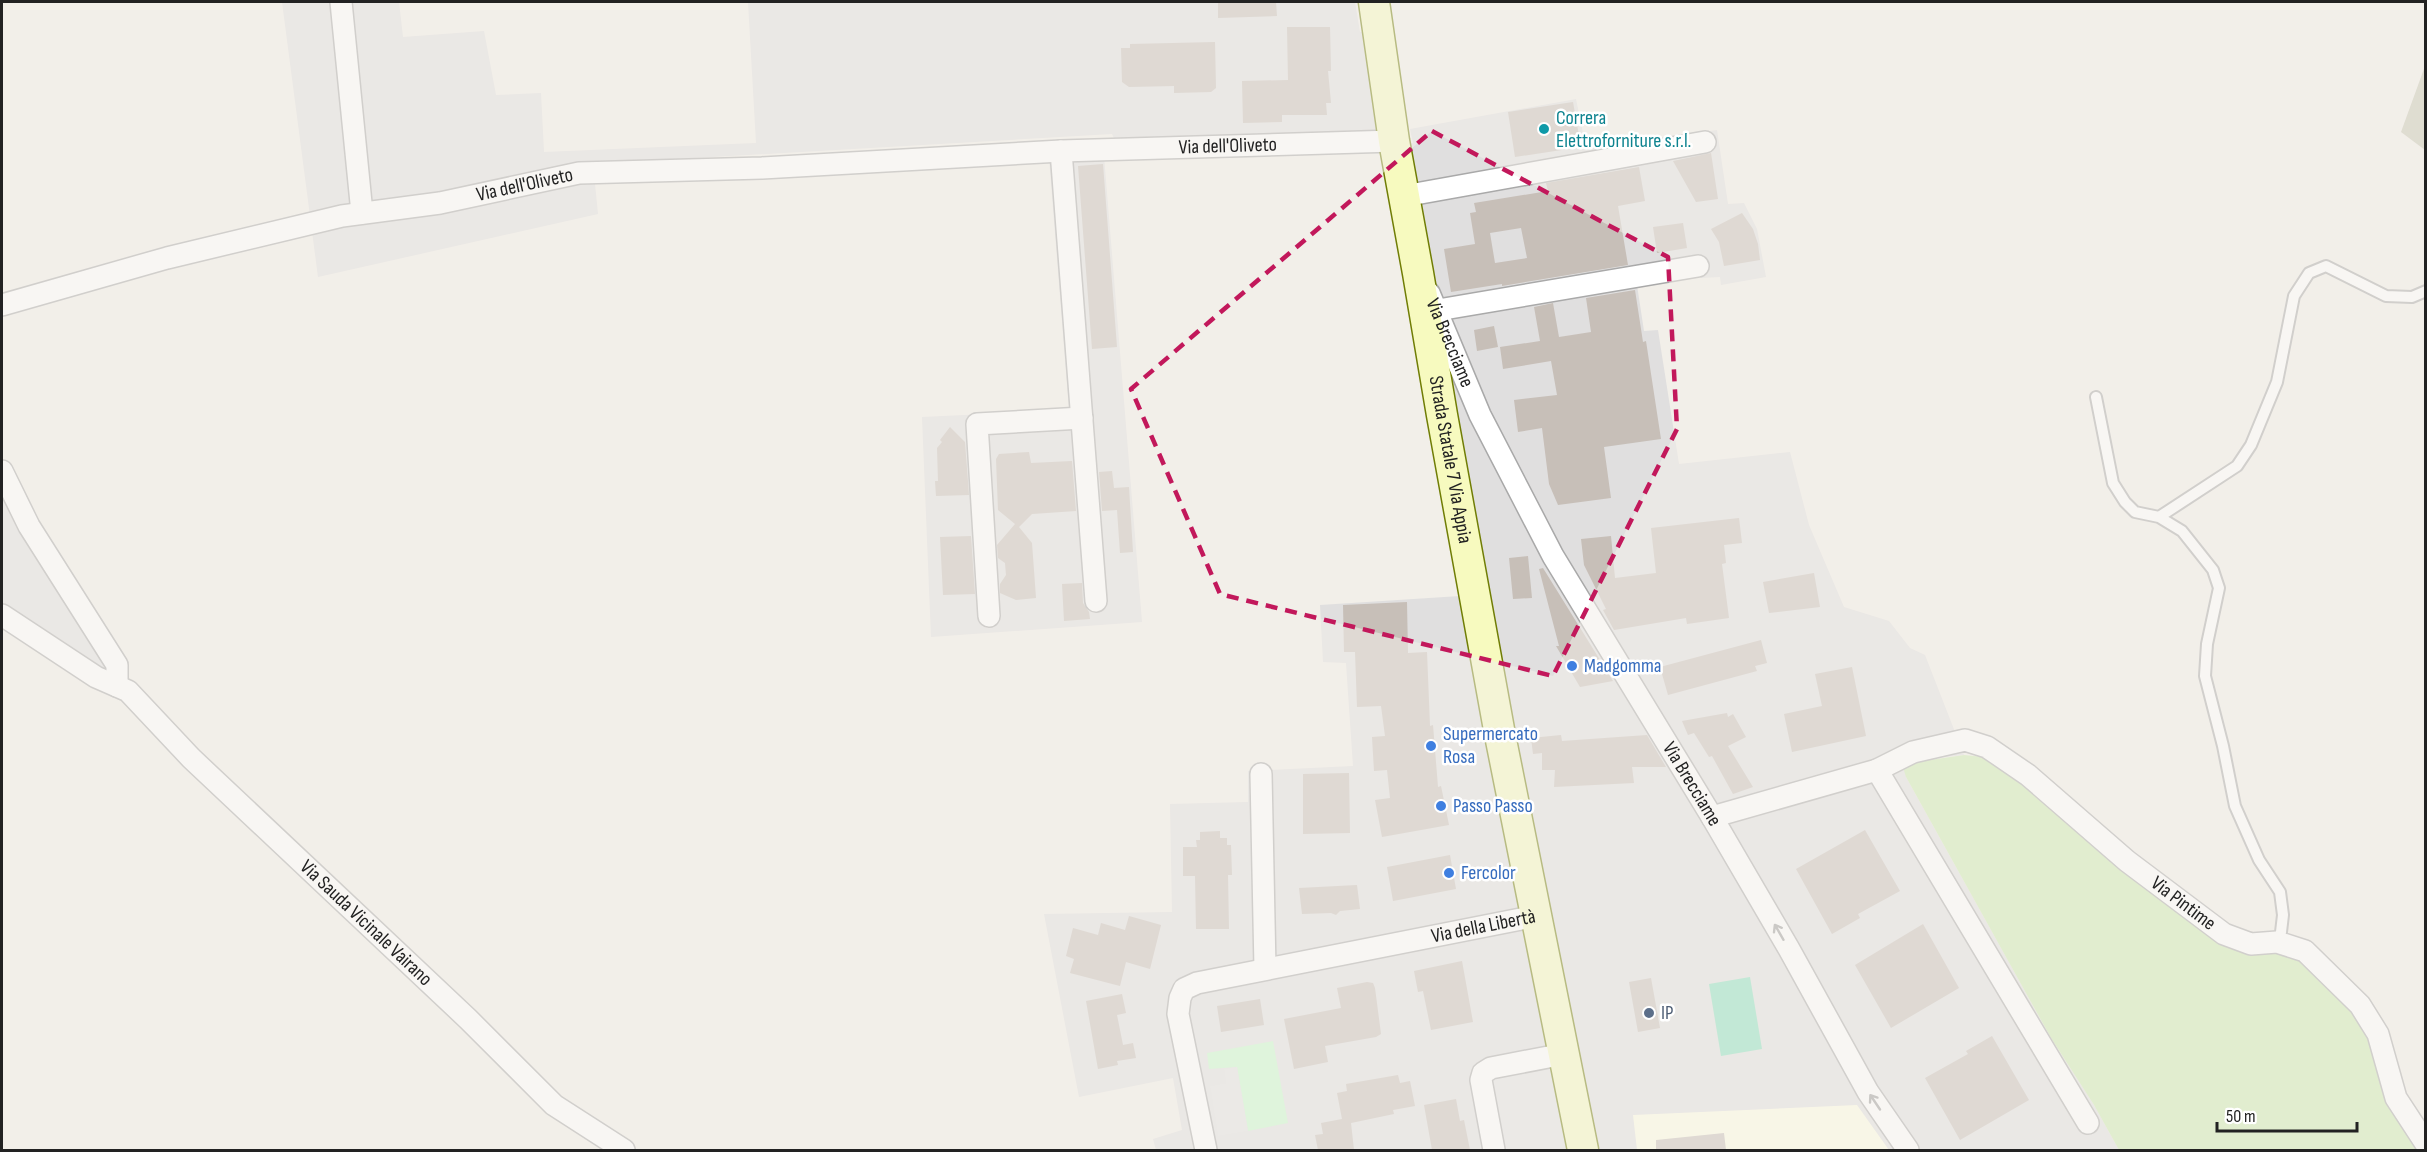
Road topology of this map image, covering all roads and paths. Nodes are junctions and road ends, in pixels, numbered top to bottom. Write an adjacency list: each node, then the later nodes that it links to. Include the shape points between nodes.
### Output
1 (341, 2): 7 (street)
2 (1374, 2): 3 (main road, Strada Statale 7 Via Appia)
3 (1394, 141): 5 (street, Via dell'Oliveto); 6 (main road, Strada Statale 7 Via Appia)
4 (1705, 142): 6 (street)
5 (1061, 151): 7 (street, Via dell'Oliveto, via 762,168 579,173 440,203); 15 (street)
6 (1404, 196): 9 (main road, Strada Statale 7 Via Appia)
7 (362, 213): 11 (street, Via dell'Oliveto, via 167,258)
8 (1698, 266): 12 (street)
9 (1419, 273): 12 (street, Via Brecciame); 16 (main road, Strada Statale 7 Via Appia)
10 (2426, 291): 18 (lane, via 2412,297 2386,296 2326,266 2309,273 2294,296 2277,382 2251,445 2237,466)
11 (2, 305)
12 (1438, 310): 14 (street, Via Brecciame)
13 (2096, 397): 18 (lane, via 2113,483 2135,512)
14 (1480, 415): 16 (street, Via Brecciame, via 1472,407 1462,405); 25 (street, Via Brecciame, via 1553,556)
15 (1082, 418): 19 (street); 21 (street, via 977,424)
16 (1443, 423): 26 (main road, Strada Statale 7 Via Appia)
17 (2, 471): 22 (street, via 29,526 117,665)
18 (2159, 517): 27 (lane, via 2182,531 2213,570 2219,588 2207,644 2205,676 2235,806 2259,860 2280,892 2283,915)
19 (1096, 602)
20 (2, 615): 22 (street, Via Sauda Vicinale Vairano, via 96,677)
21 (989, 616)
22 (117, 686): 32 (street, Via Sauda Vicinale Vairano, via 128,691 191,758 554,1105)
23 (1878, 770): 25 (street, Via Pintime); 27 (street, Via Pintime, via 1913,752 1965,740 1987,747 2028,775 2127,861 2224,934 2251,944); 30 (street)
24 (1261, 774): 28 (street)
25 (1712, 817): 36 (street, Via Brecciame, one-way to 25, via 1868,1092)
26 (1536, 916): 28 (street, Via della Libertà); 29 (main road, Via della Libertà)
27 (2277, 942): 31 (street, Via Pintime, via 2305,951 2360,1005 2378,1034 2396,1098)
28 (1266, 969): 33 (street, Via della Libertà, via 1197,983 1184,988 1180,998 1178,1014)
29 (1564, 1054): 34 (street, via 1491,1068 1483,1073); 35 (main road, Via della Libertà)
30 (2088, 1123)
31 (2426, 1144)
32 (624, 1150)
33 (1206, 1150)
34 (1494, 1150)
35 (1583, 1150)
36 (1908, 1150)

